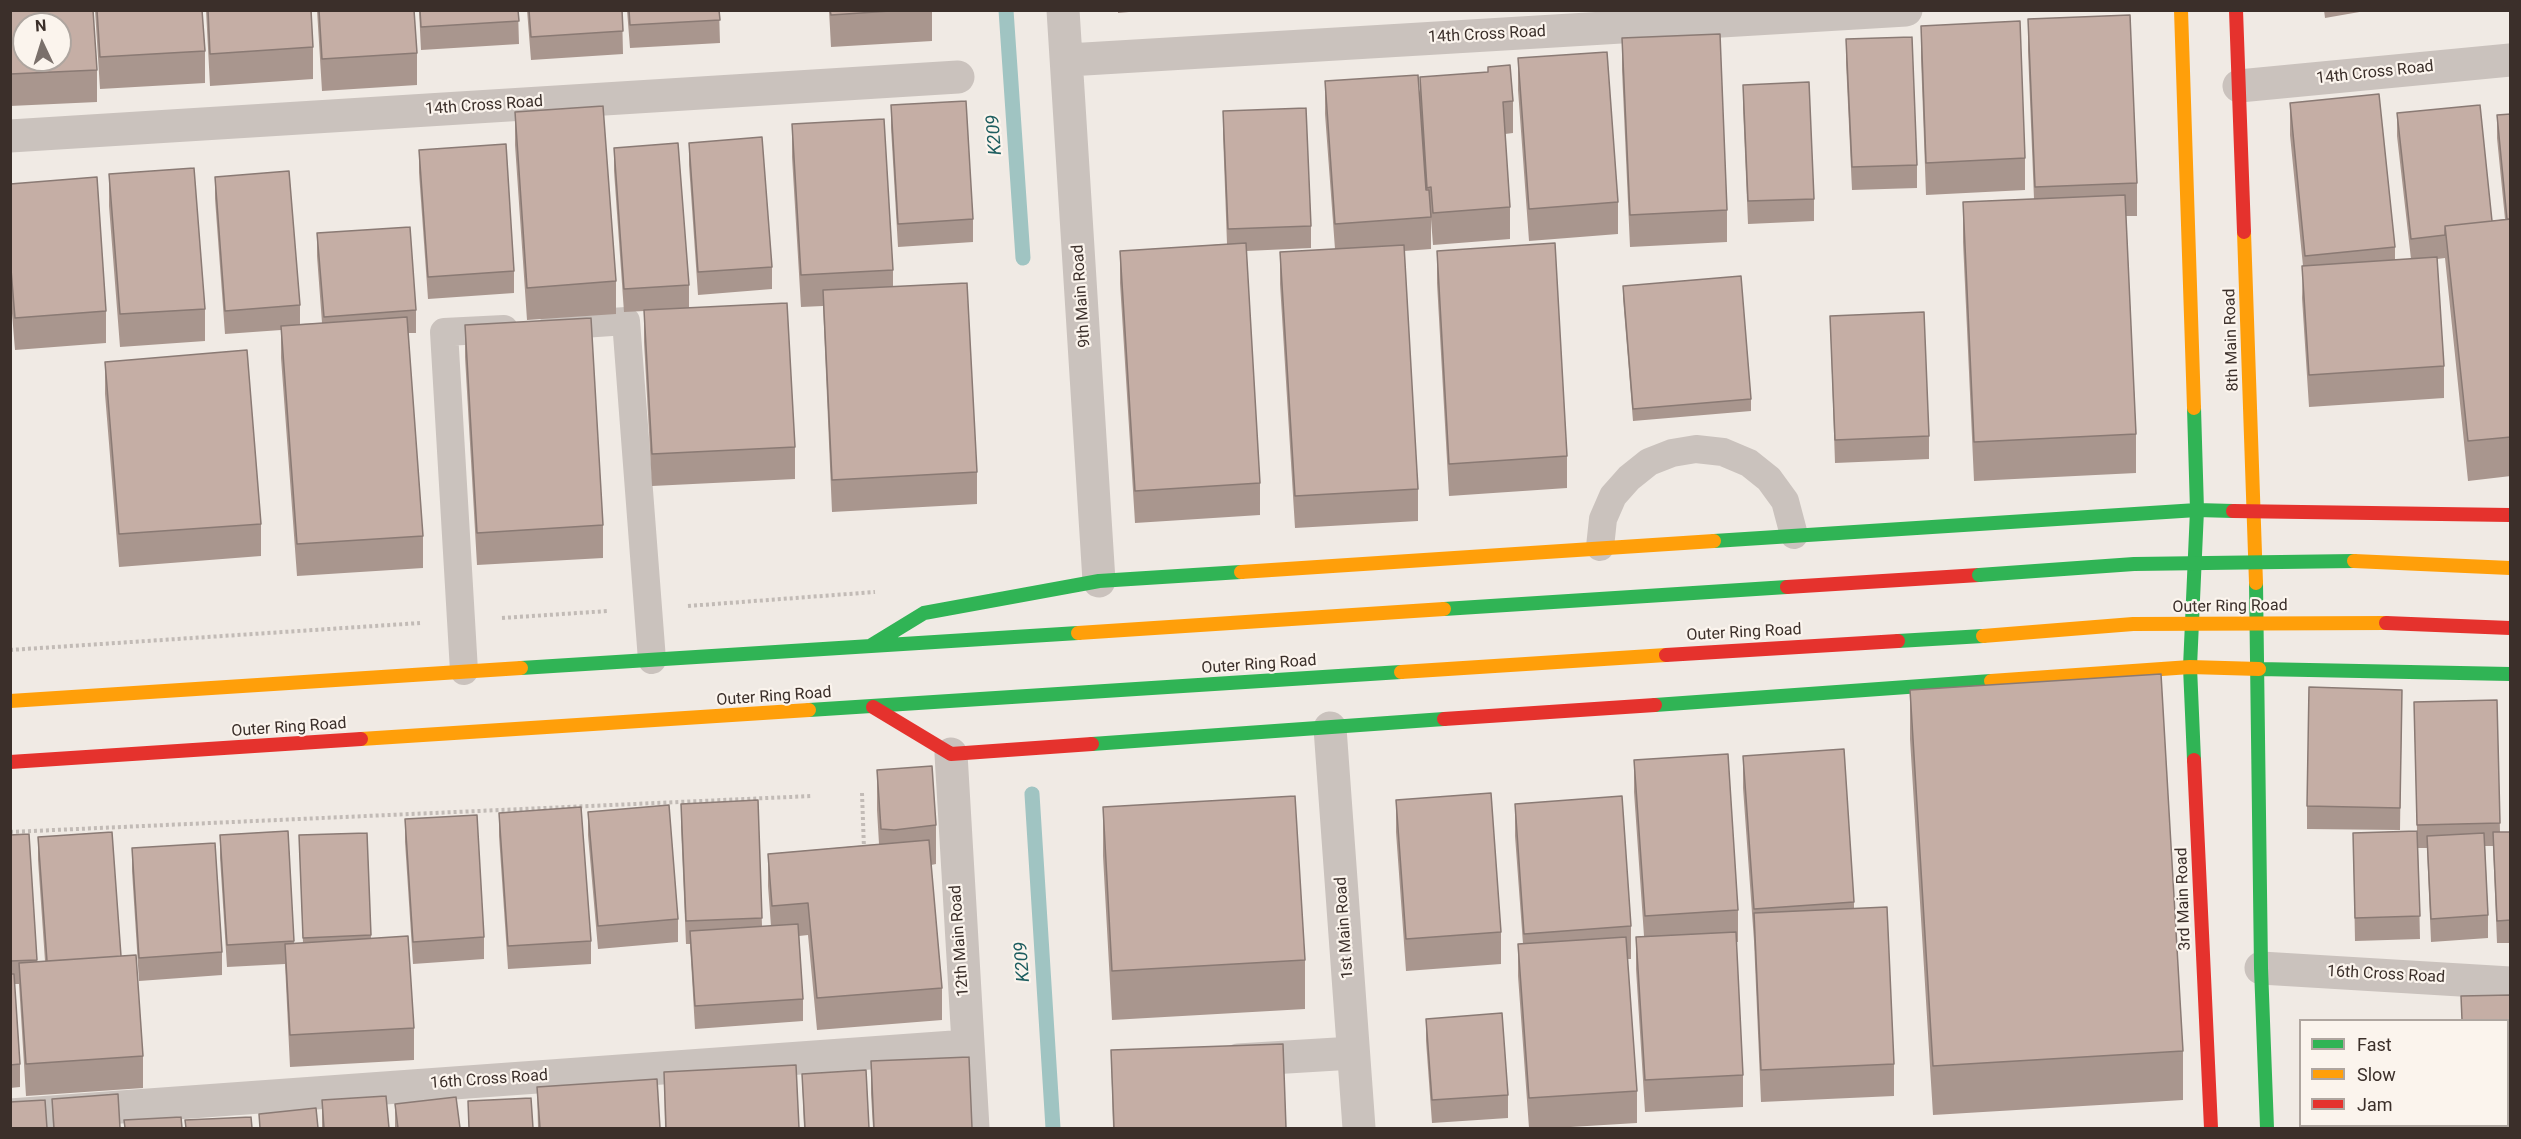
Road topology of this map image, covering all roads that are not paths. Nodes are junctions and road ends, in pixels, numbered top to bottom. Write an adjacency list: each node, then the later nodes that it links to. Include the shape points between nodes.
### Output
1 (1063, 10): 5 (street, 9th Main Road)
2 (1906, 10): 5 (street, 14th Cross Road)
3 (2181, 10): 10 (main road)
4 (2236, 10): 8 (main road, 8th Main Road)
5 (1068, 60): 16 (street, 9th Main Road)
6 (2511, 60): 8 (street, 14th Cross Road)
7 (958, 77): 9 (street, 14th Cross Road)
8 (2239, 86): 11 (main road, 8th Main Road)
9 (10, 136)
10 (2197, 510): 11 (main road); 13 (main road); 20 (main road)
11 (2255, 511): 12 (main road); 21 (main road, 8th Main Road)
12 (2511, 515)
13 (1794, 535): 14 (main road); 14 (lane, via 1785,501 1769,479 1723,452 1696,449 1649,462 1629,478 1613,496 1603,519)
14 (1600, 547): 16 (main road)
15 (2511, 568): 18 (main road, bridge, via 2356,561 2134,564)
16 (1099, 581): 18 (main road, via 924,613)
17 (2511, 628): 25 (main road, Outer Ring Road, bridge, via 2357,622 2133,624)
18 (870, 646): 19 (main road)
19 (652, 660): 22 (main road); 22 (lane, via 626,321 444,332)
20 (2190, 667): 21 (main road); 26 (main road); 37 (main road, 3rd Main Road)
21 (2255, 669): 23 (main road); 29 (main road)
22 (464, 671): 24 (main road)
23 (2511, 674)
24 (10, 701)
25 (873, 707): 27 (main road); 28 (main road, Outer Ring Road)
26 (1330, 728): 27 (main road); 32 (street, 1st Main Road)
27 (951, 754): 31 (street, 12th Main Road)
28 (10, 762)
29 (2261, 968): 30 (street, 16th Cross Road); 38 (main road)
30 (2511, 982)
31 (967, 1046): 34 (street, 16th Cross Road); 35 (street, 12th Main Road)
32 (1353, 1053): 33 (street); 36 (street, 1st Main Road)
33 (1203, 1062)
34 (10, 1114)
35 (973, 1128)
36 (1359, 1128)
37 (2211, 1128)
38 (2267, 1128)

